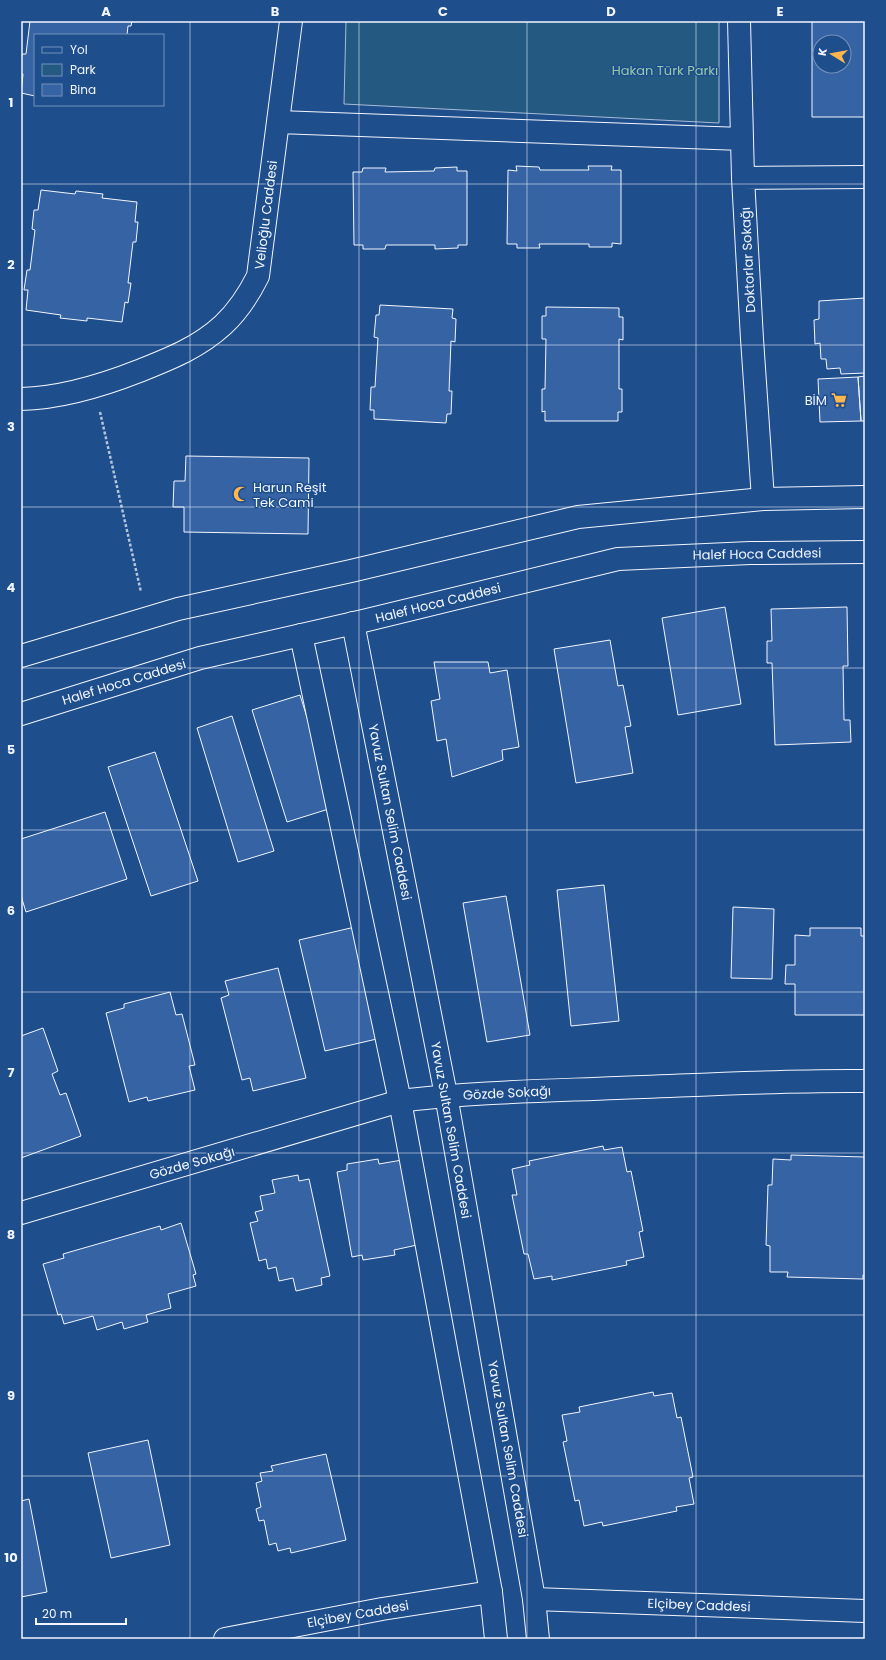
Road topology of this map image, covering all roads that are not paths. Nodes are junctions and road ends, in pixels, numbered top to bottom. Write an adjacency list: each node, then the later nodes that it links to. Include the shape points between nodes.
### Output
1 (291, 21): 3 (street, Velioğlu Caddesi)
2 (739, 21): 4 (street, Doktorlar Sokağı)
3 (278, 122): 4 (street); 7 (street, Velioğlu Caddesi, via 258,276 245,299 224,324 206,340 186,352 95,387)
4 (742, 139): 6 (street, Doktorlar Sokağı)
5 (865, 177): 6 (street)
6 (743, 178): 9 (street, Doktorlar Sokağı)
7 (21, 399)
8 (865, 497): 9 (street)
9 (763, 499): 13 (street, via 578,516 351,571 178,609)
10 (865, 552): 11 (street, Halef Hoca Caddesi, via 750,553 618,559)
11 (353, 623): 12 (street, Halef Hoca Caddesi); 16 (street, Yavuz Sultan Selim Caddesi)
12 (301, 635): 14 (street, Halef Hoca Caddesi, via 200,658); 17 (street)
13 (21, 656)
14 (21, 714)
15 (865, 1081): 16 (street, Gözde Sokağı, via 797,1080)
16 (446, 1096): 17 (street, Gözde Sokağı); 20 (street, Yavuz Sultan Selim Caddesi)
17 (400, 1101): 18 (street, Gözde Sokağı); 19 (street)
18 (21, 1213)
19 (492, 1592): 22 (street, Elçibey Caddesi, via 382,1609); 23 (street)
20 (534, 1599): 21 (street, Elçibey Caddesi); 24 (street, Yavuz Sultan Selim Caddesi)
21 (865, 1611)
22 (225, 1639)
23 (496, 1639)
24 (538, 1639)

